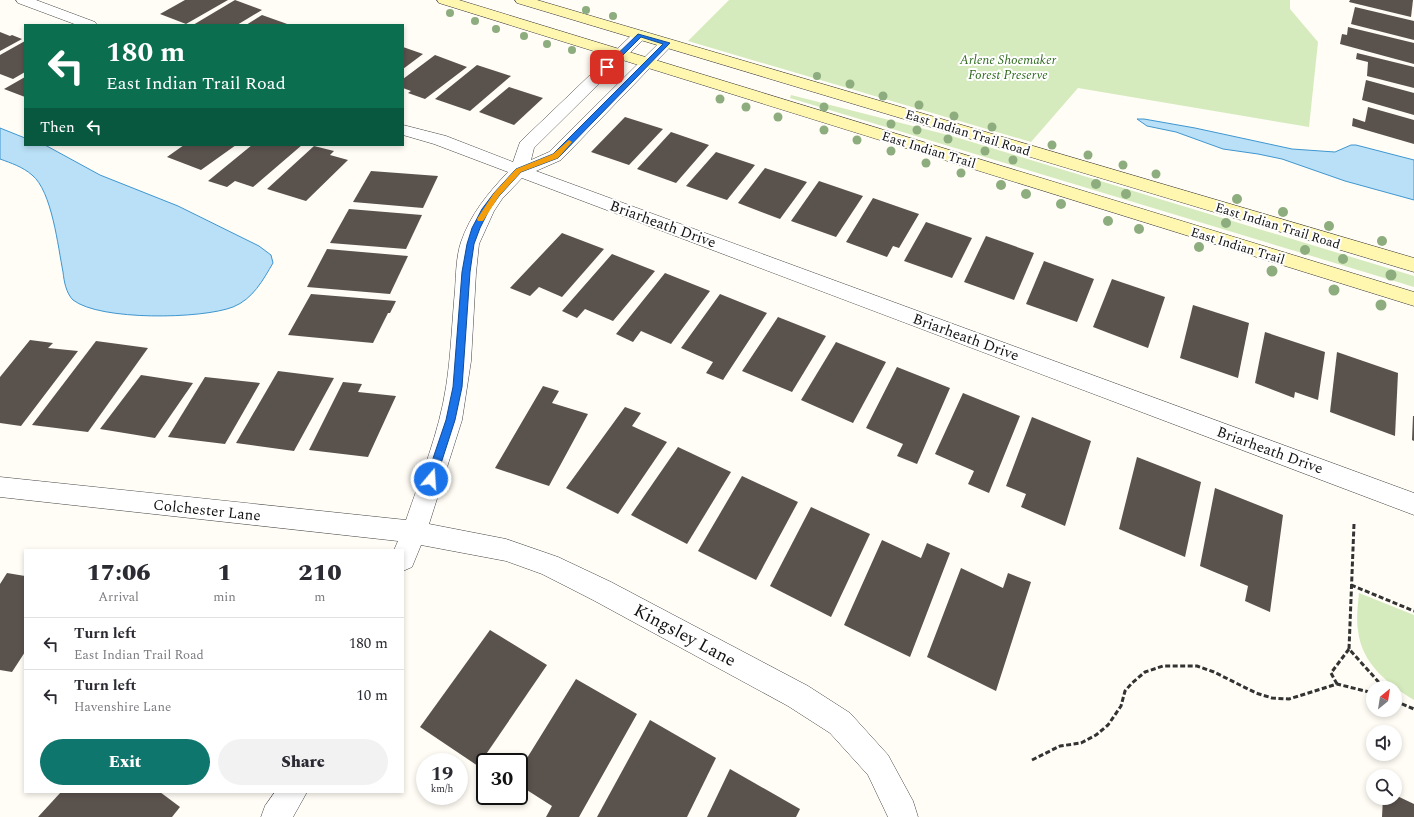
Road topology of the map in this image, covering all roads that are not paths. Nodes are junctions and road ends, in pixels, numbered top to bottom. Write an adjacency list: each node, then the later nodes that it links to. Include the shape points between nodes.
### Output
1 (23, 0): 4 (street)
2 (444, 0): 7 (main road, East Indian Trail)
3 (522, 0): 5 (main road, East Indian Trail Road)
4 (87, 24)
5 (640, 35): 6 (main road, East Indian Trail Road); 7 (street)
6 (667, 43): 8 (street); 11 (main road, East Indian Trail Road)
7 (620, 55): 8 (main road, East Indian Trail); 10 (street, via 526,146)
8 (648, 63): 10 (street, via 555,156); 12 (main road, East Indian Trail)
9 (404, 130): 10 (street, via 440,140)
10 (519, 171): 14 (street, Briarheath Drive); 15 (street, via 486,209 470,244 457,387 451,420)
11 (1414, 265)
12 (1414, 299)
13 (0, 487): 15 (street, Colchester Lane)
14 (1414, 504)
15 (414, 532): 16 (street); 19 (street, Kingsley Lane, via 506,550 549,565 798,696 840,723 878,765)
16 (404, 557)
17 (291, 793): 18 (street)
18 (276, 817)
19 (903, 817)

